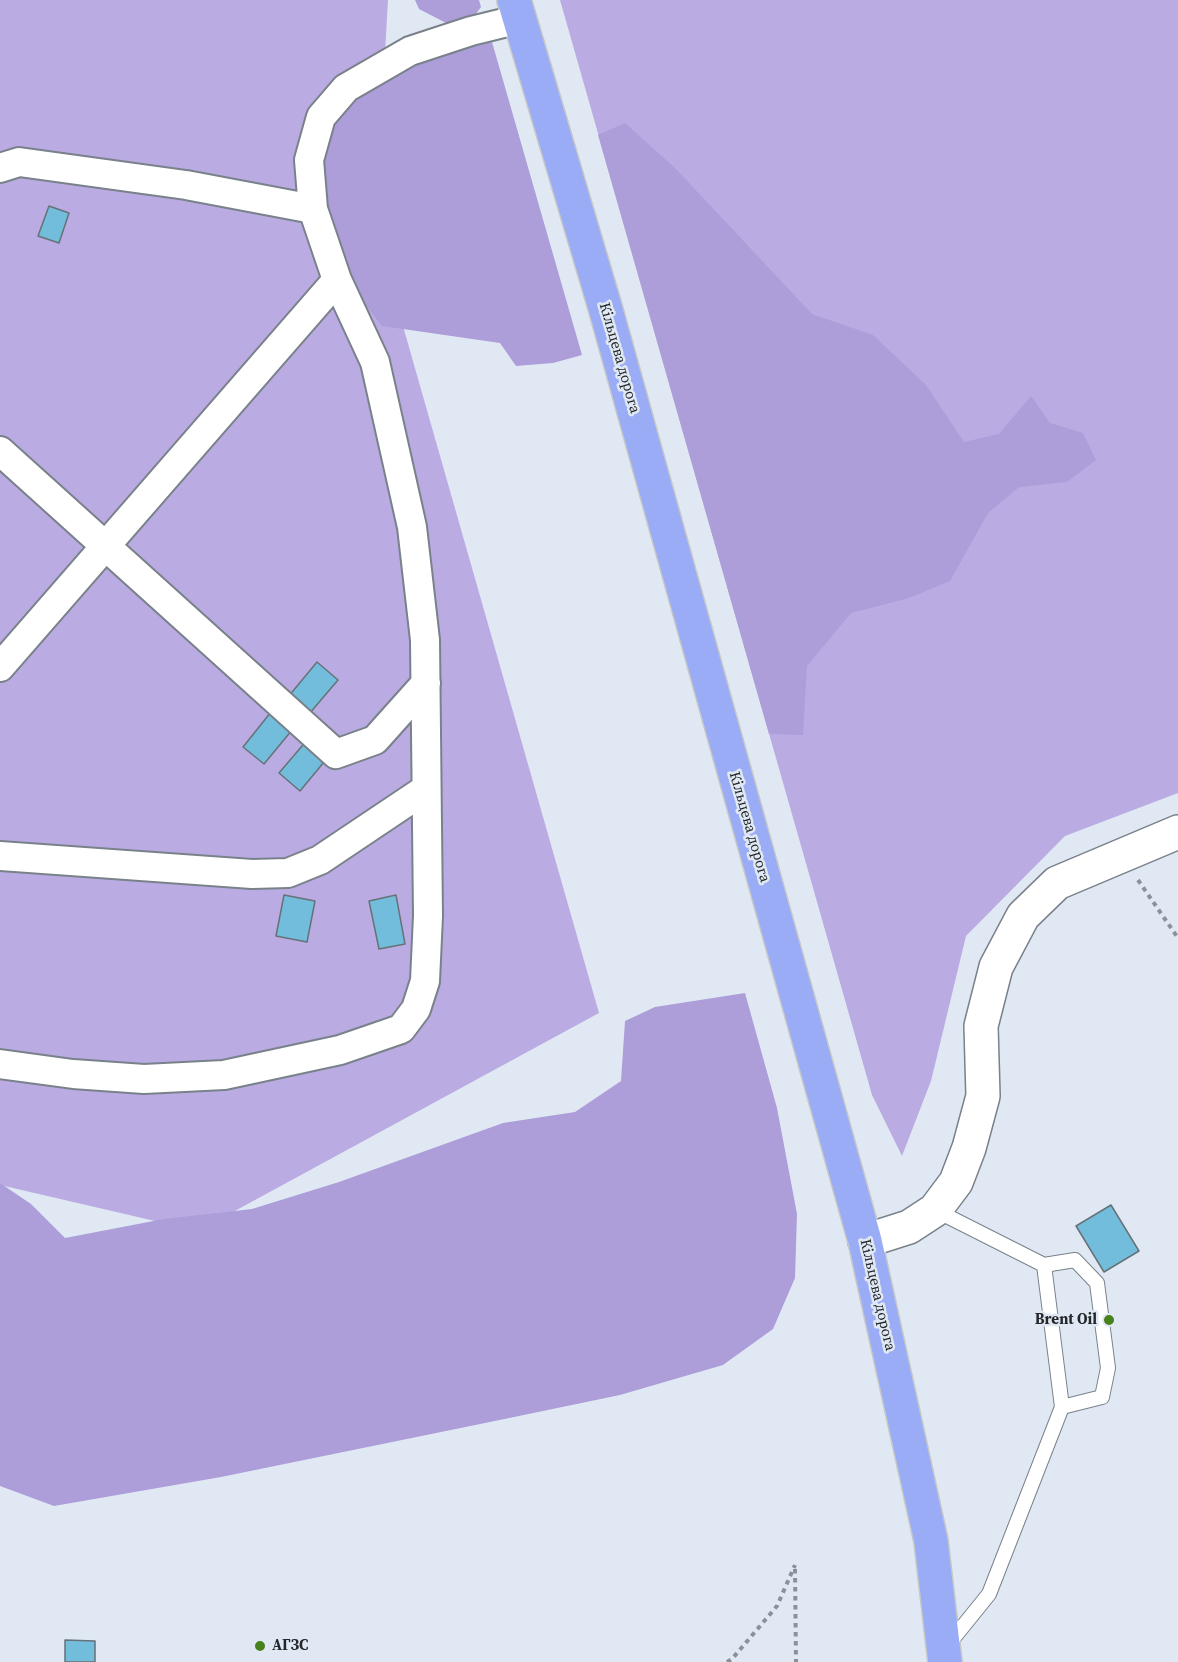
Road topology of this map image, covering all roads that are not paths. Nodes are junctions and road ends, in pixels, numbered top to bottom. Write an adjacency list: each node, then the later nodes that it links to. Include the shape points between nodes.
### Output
1 (517, 10): 3 (street, via 471,31 410,51 346,88 321,117 309,160); 14 (highway, Кільцева дорога, via 608,318)
2 (0, 168): 3 (street, via 19,162 186,184)
3 (313, 209): 4 (street)
4 (337, 280): 6 (street); 8 (street, via 375,362 393,436 412,527)
5 (0, 451): 6 (street)
6 (106, 545): 7 (street); 8 (street, via 336,754 375,740)
7 (0, 667)
8 (426, 683): 9 (street)
9 (426, 789): 11 (street, via 320,860 288,873 252,874); 12 (street, via 425,981 416,1009 401,1029 340,1050 224,1075 144,1079)
10 (1178, 832): 13 (street, via 1058,883 1023,916 996,967 981,1026 982,1096 969,1148 956,1182)
11 (0, 855)
12 (0, 1064)
13 (935, 1210): 14 (street, via 909,1227); 15 (lane)
14 (865, 1241): 17 (highway, Кільцева дорога, via 931,1541)
15 (1044, 1265): 16 (lane); 16 (lane, via 1075,1260 1097,1283 1107,1357 1102,1397)
16 (1062, 1407): 17 (lane, via 989,1593)
17 (945, 1656)

